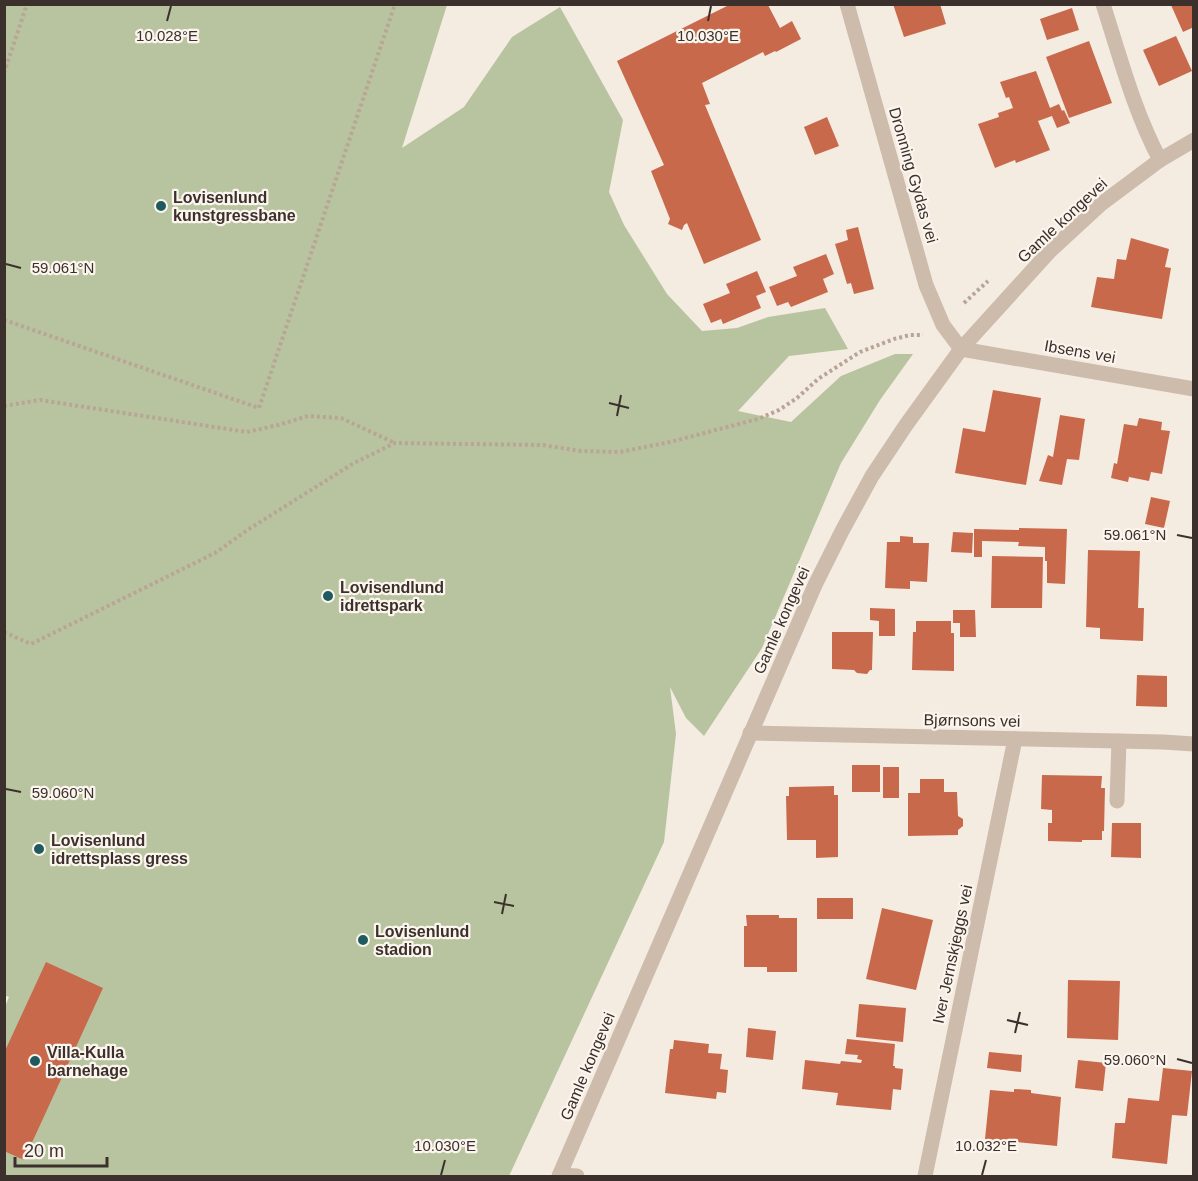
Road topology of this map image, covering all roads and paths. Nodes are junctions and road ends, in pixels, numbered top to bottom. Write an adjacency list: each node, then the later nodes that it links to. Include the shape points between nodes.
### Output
1 (27, 4): 5 (path)
2 (395, 4): 8 (path, via 259,408)
3 (847, 4): 10 (street, Dronning Gydas vei, via 926,285 943,325)
4 (1103, 4): 7 (street, via 1149,140)
5 (4, 73)
6 (1194, 140): 7 (street, Gamle kongevei)
7 (1160, 160): 10 (street, Gamle kongevei, via 1101,204 1050,251)
8 (4, 320)
9 (933, 335): 13 (path, via 910,335 860,352 779,410 758,419 620,452 543,445)
10 (961, 349): 11 (street, Ibsens vei); 15 (street, Gamle kongevei, via 872,476 815,585)
11 (1194, 390)
12 (4, 406): 13 (path, via 40,400 247,432 308,416 341,418)
13 (394, 442): 14 (path, via 354,463 215,553 31,644)
14 (4, 632)
15 (750, 733): 16 (street, Bjørnsons vei); 20 (street, Gamle kongevei)
16 (1015, 738): 17 (street, Bjørnsons vei); 22 (street, Iver Jernskjeggs vei)
17 (1119, 741): 18 (street, Bjørnsons vei); 19 (street)
18 (1194, 744)
19 (1118, 801)
20 (559, 1176): 21 (street)
21 (577, 1176)
22 (925, 1176)

